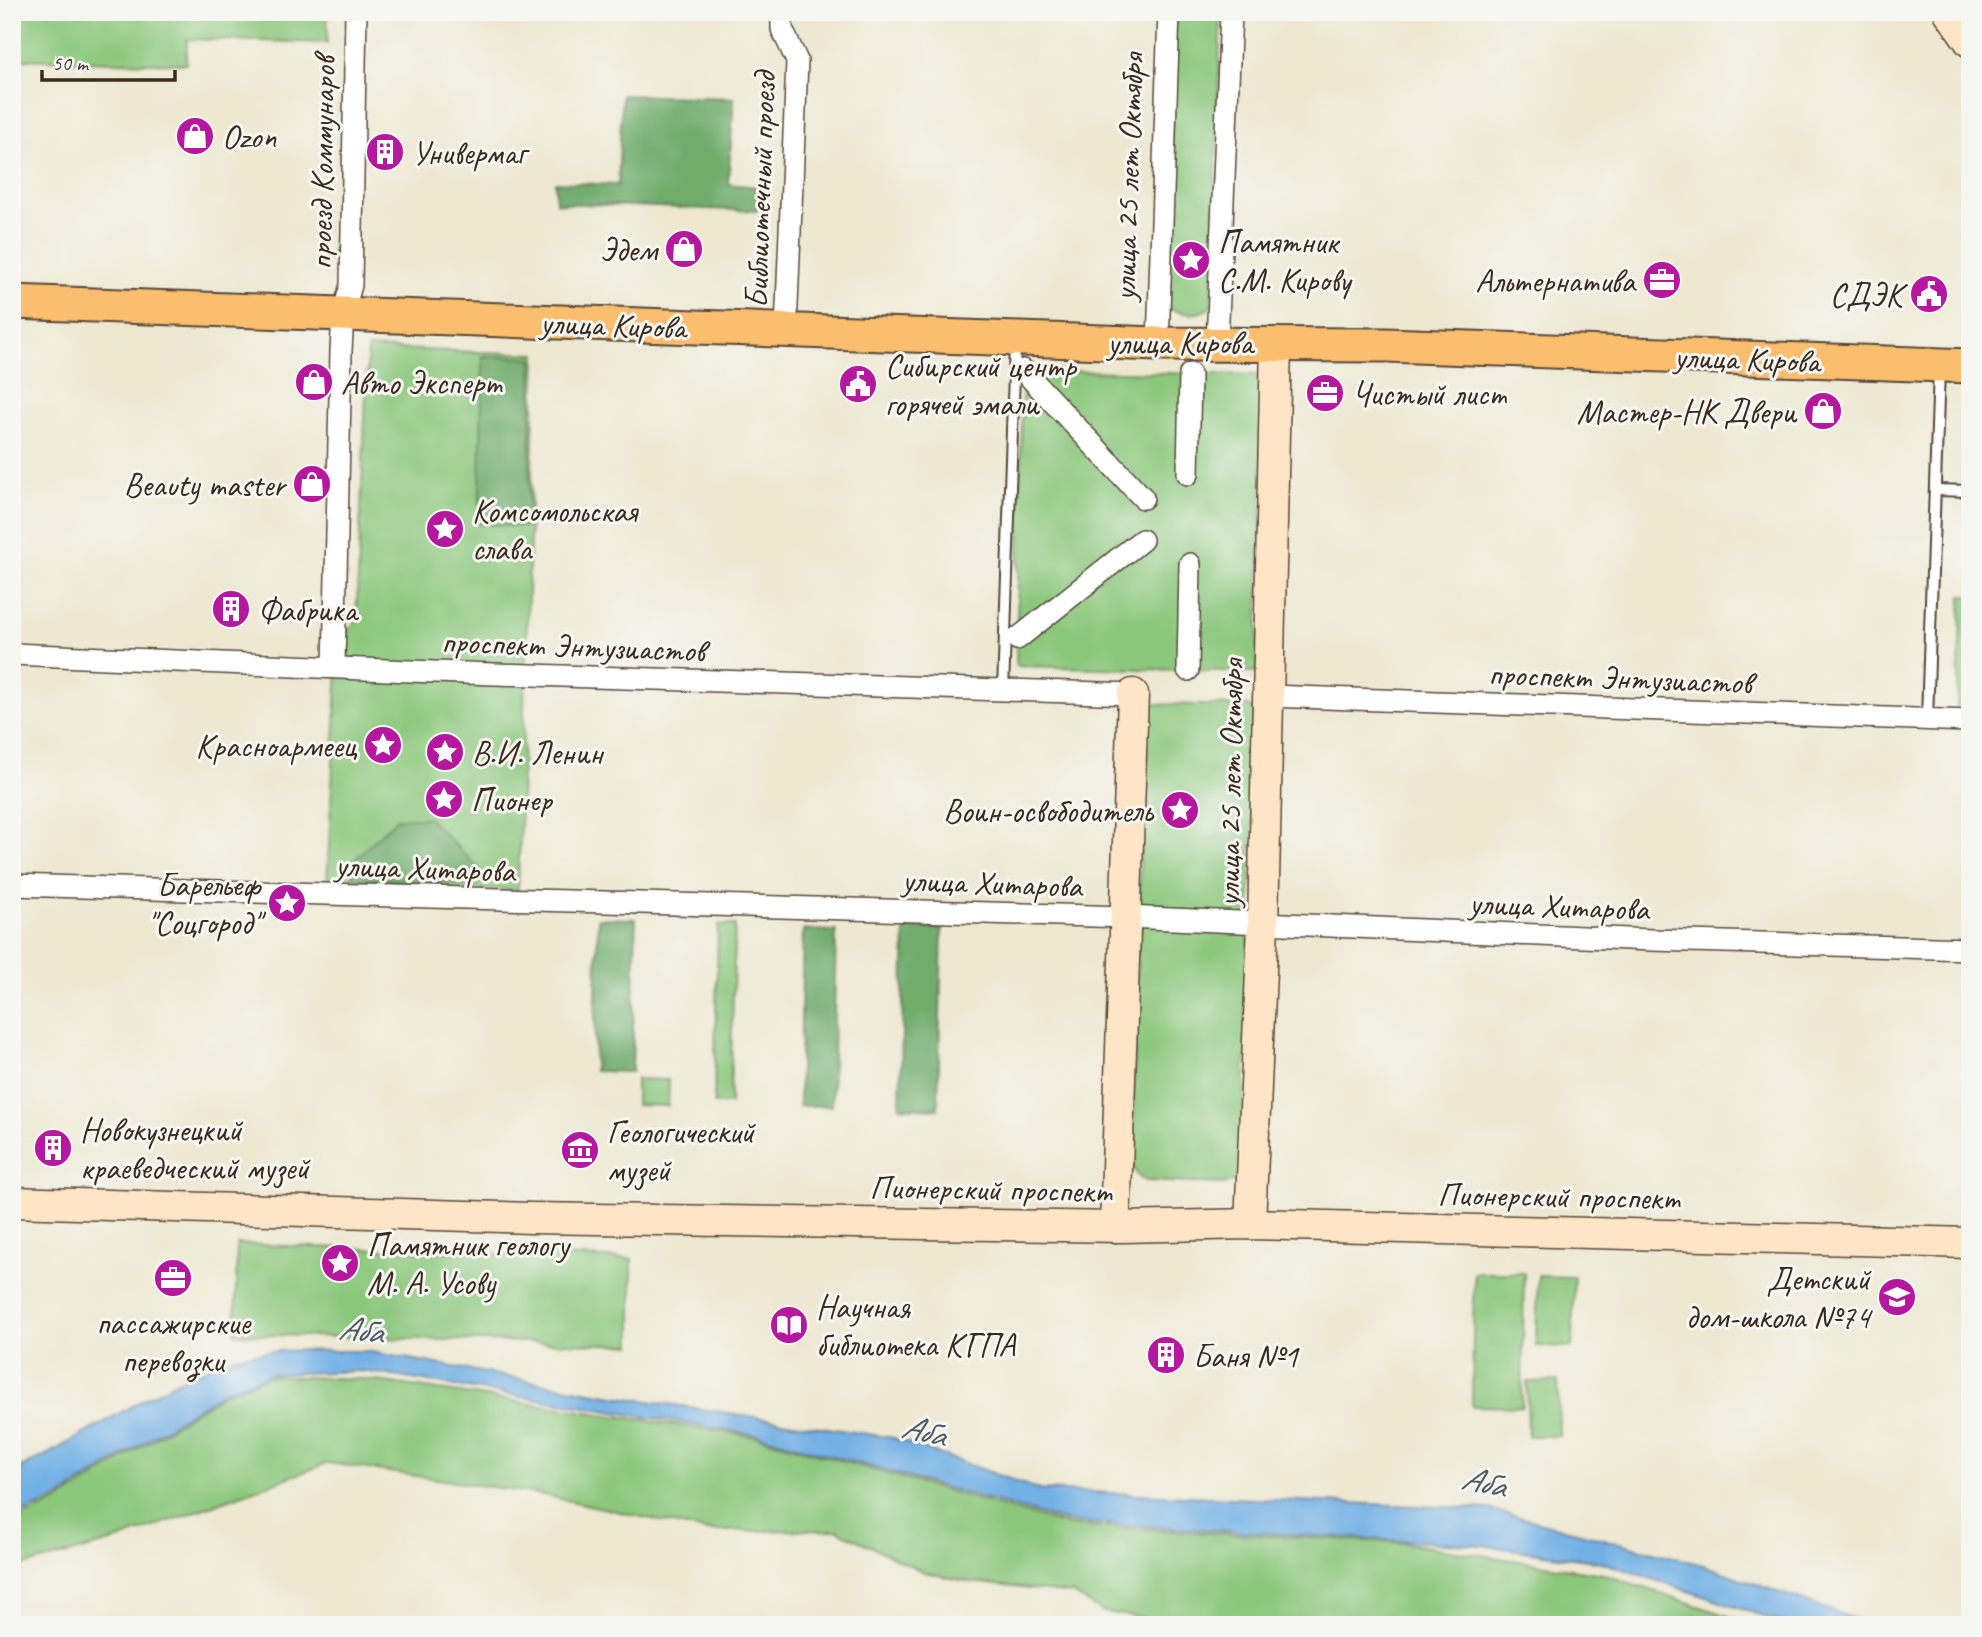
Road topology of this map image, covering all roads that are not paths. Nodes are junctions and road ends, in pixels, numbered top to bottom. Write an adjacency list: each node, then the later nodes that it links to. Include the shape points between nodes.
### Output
1 (356, 12): 8 (street, проезд Коммунаров, via 351,285)
2 (782, 12): 9 (street, Библиотечный проезд, via 782,29 797,61)
3 (1169, 12): 12 (street, улица 25 лет Октября)
4 (1231, 12): 10 (street)
5 (1949, 12): 6 (street)
6 (1970, 42)
7 (12, 302): 8 (main road, улица Кирова)
8 (343, 314): 9 (main road, улица Кирова); 24 (street, проезд Коммунаров)
9 (786, 330): 13 (main road, улица Кирова)
10 (1217, 343): 11 (main road, улица Кирова); 12 (main road, улица Кирова)
11 (1276, 343): 14 (main road, улица Кирова); 28 (street, улица 25 лет Октября)
12 (1158, 344): 13 (main road, улица Кирова)
13 (1019, 354): 19 (street); 26 (lane)
14 (1954, 365): 17 (lane)
15 (1190, 374): 16 (street)
16 (1188, 474)
17 (1935, 490): 18 (lane); 29 (lane)
18 (1970, 491)
19 (1143, 498)
20 (1142, 540): 22 (street)
21 (1190, 564): 25 (street, улица 25 лет Октября)
22 (1017, 639)
23 (12, 654): 24 (street, проспект Энтузиастов)
24 (334, 666): 26 (street, проспект Энтузиастов)
25 (1188, 670)
26 (1003, 691): 27 (street, проспект Энтузиастов)
27 (1133, 694): 32 (street)
28 (1269, 696): 29 (street, проспект Энтузиастов); 33 (street, улица 25 лет Октября)
29 (1927, 719): 30 (street, проспект Энтузиастов)
30 (1970, 722)
31 (12, 885): 32 (street, улица Хитарова)
32 (1126, 917): 33 (street, улица Хитарова); 37 (street)
33 (1263, 925): 34 (street, улица Хитарова); 36 (street, улица 25 лет Октября)
34 (1970, 949)
35 (12, 1202): 37 (street, Пионерский проспект, via 504,1218)
36 (1250, 1224): 37 (street, Пионерский проспект); 38 (street, Пионерский проспект)
37 (1115, 1227)
38 (1970, 1242)

